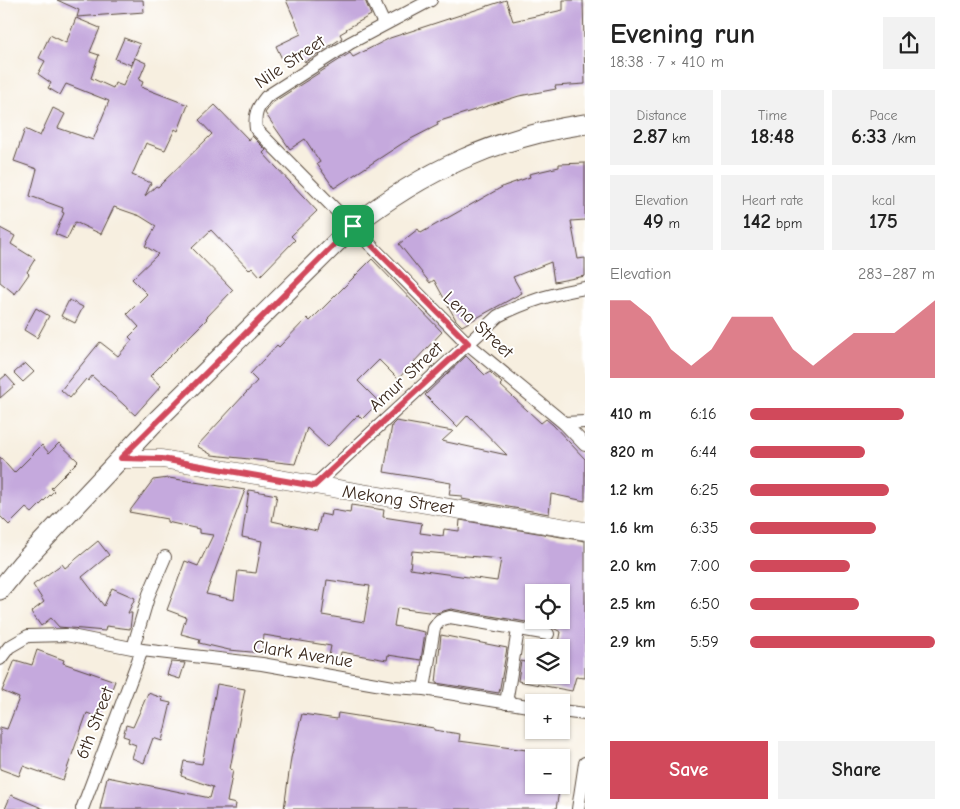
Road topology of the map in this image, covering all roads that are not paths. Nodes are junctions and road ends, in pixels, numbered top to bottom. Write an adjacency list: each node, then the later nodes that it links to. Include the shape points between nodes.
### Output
1 (372, 0): 3 (street)
2 (431, 0): 3 (street, Nile Street)
3 (384, 24): 5 (street, Nile Street, via 266,97 254,117 256,129)
4 (585, 124): 5 (main road, via 523,136 444,166 386,200)
5 (353, 226): 7 (street, Lena Street); 11 (main road)
6 (585, 288): 7 (street, Amur Street, via 528,300 498,316)
7 (468, 343): 9 (street, Lena Street); 12 (street, Amur Street)
8 (585, 422): 9 (street)
9 (564, 423): 10 (street, Lena Street)
10 (585, 445)
11 (121, 458): 12 (street, Mekong Street, via 162,459); 15 (main road)
12 (314, 486): 13 (street, Mekong Street)
13 (585, 530)
14 (165, 557): 20 (street, 6th Street, via 149,594)
15 (22, 563): 16 (main road); 17 (main road)
16 (0, 574)
17 (0, 590)
18 (518, 630): 19 (street); 22 (street, via 450,617 440,620 434,628); 23 (street)
19 (548, 634)
20 (137, 649): 21 (street, Clark Avenue, via 66,635 28,636 9,647); 22 (street, Clark Avenue); 28 (street, 6th Street)
21 (0, 659)
22 (424, 689): 23 (street, Clark Avenue)
23 (506, 703): 24 (street, Clark Avenue)
24 (525, 706)
25 (570, 712): 26 (street)
26 (585, 714)
27 (585, 762): 29 (street)
28 (82, 809)
29 (578, 809)

